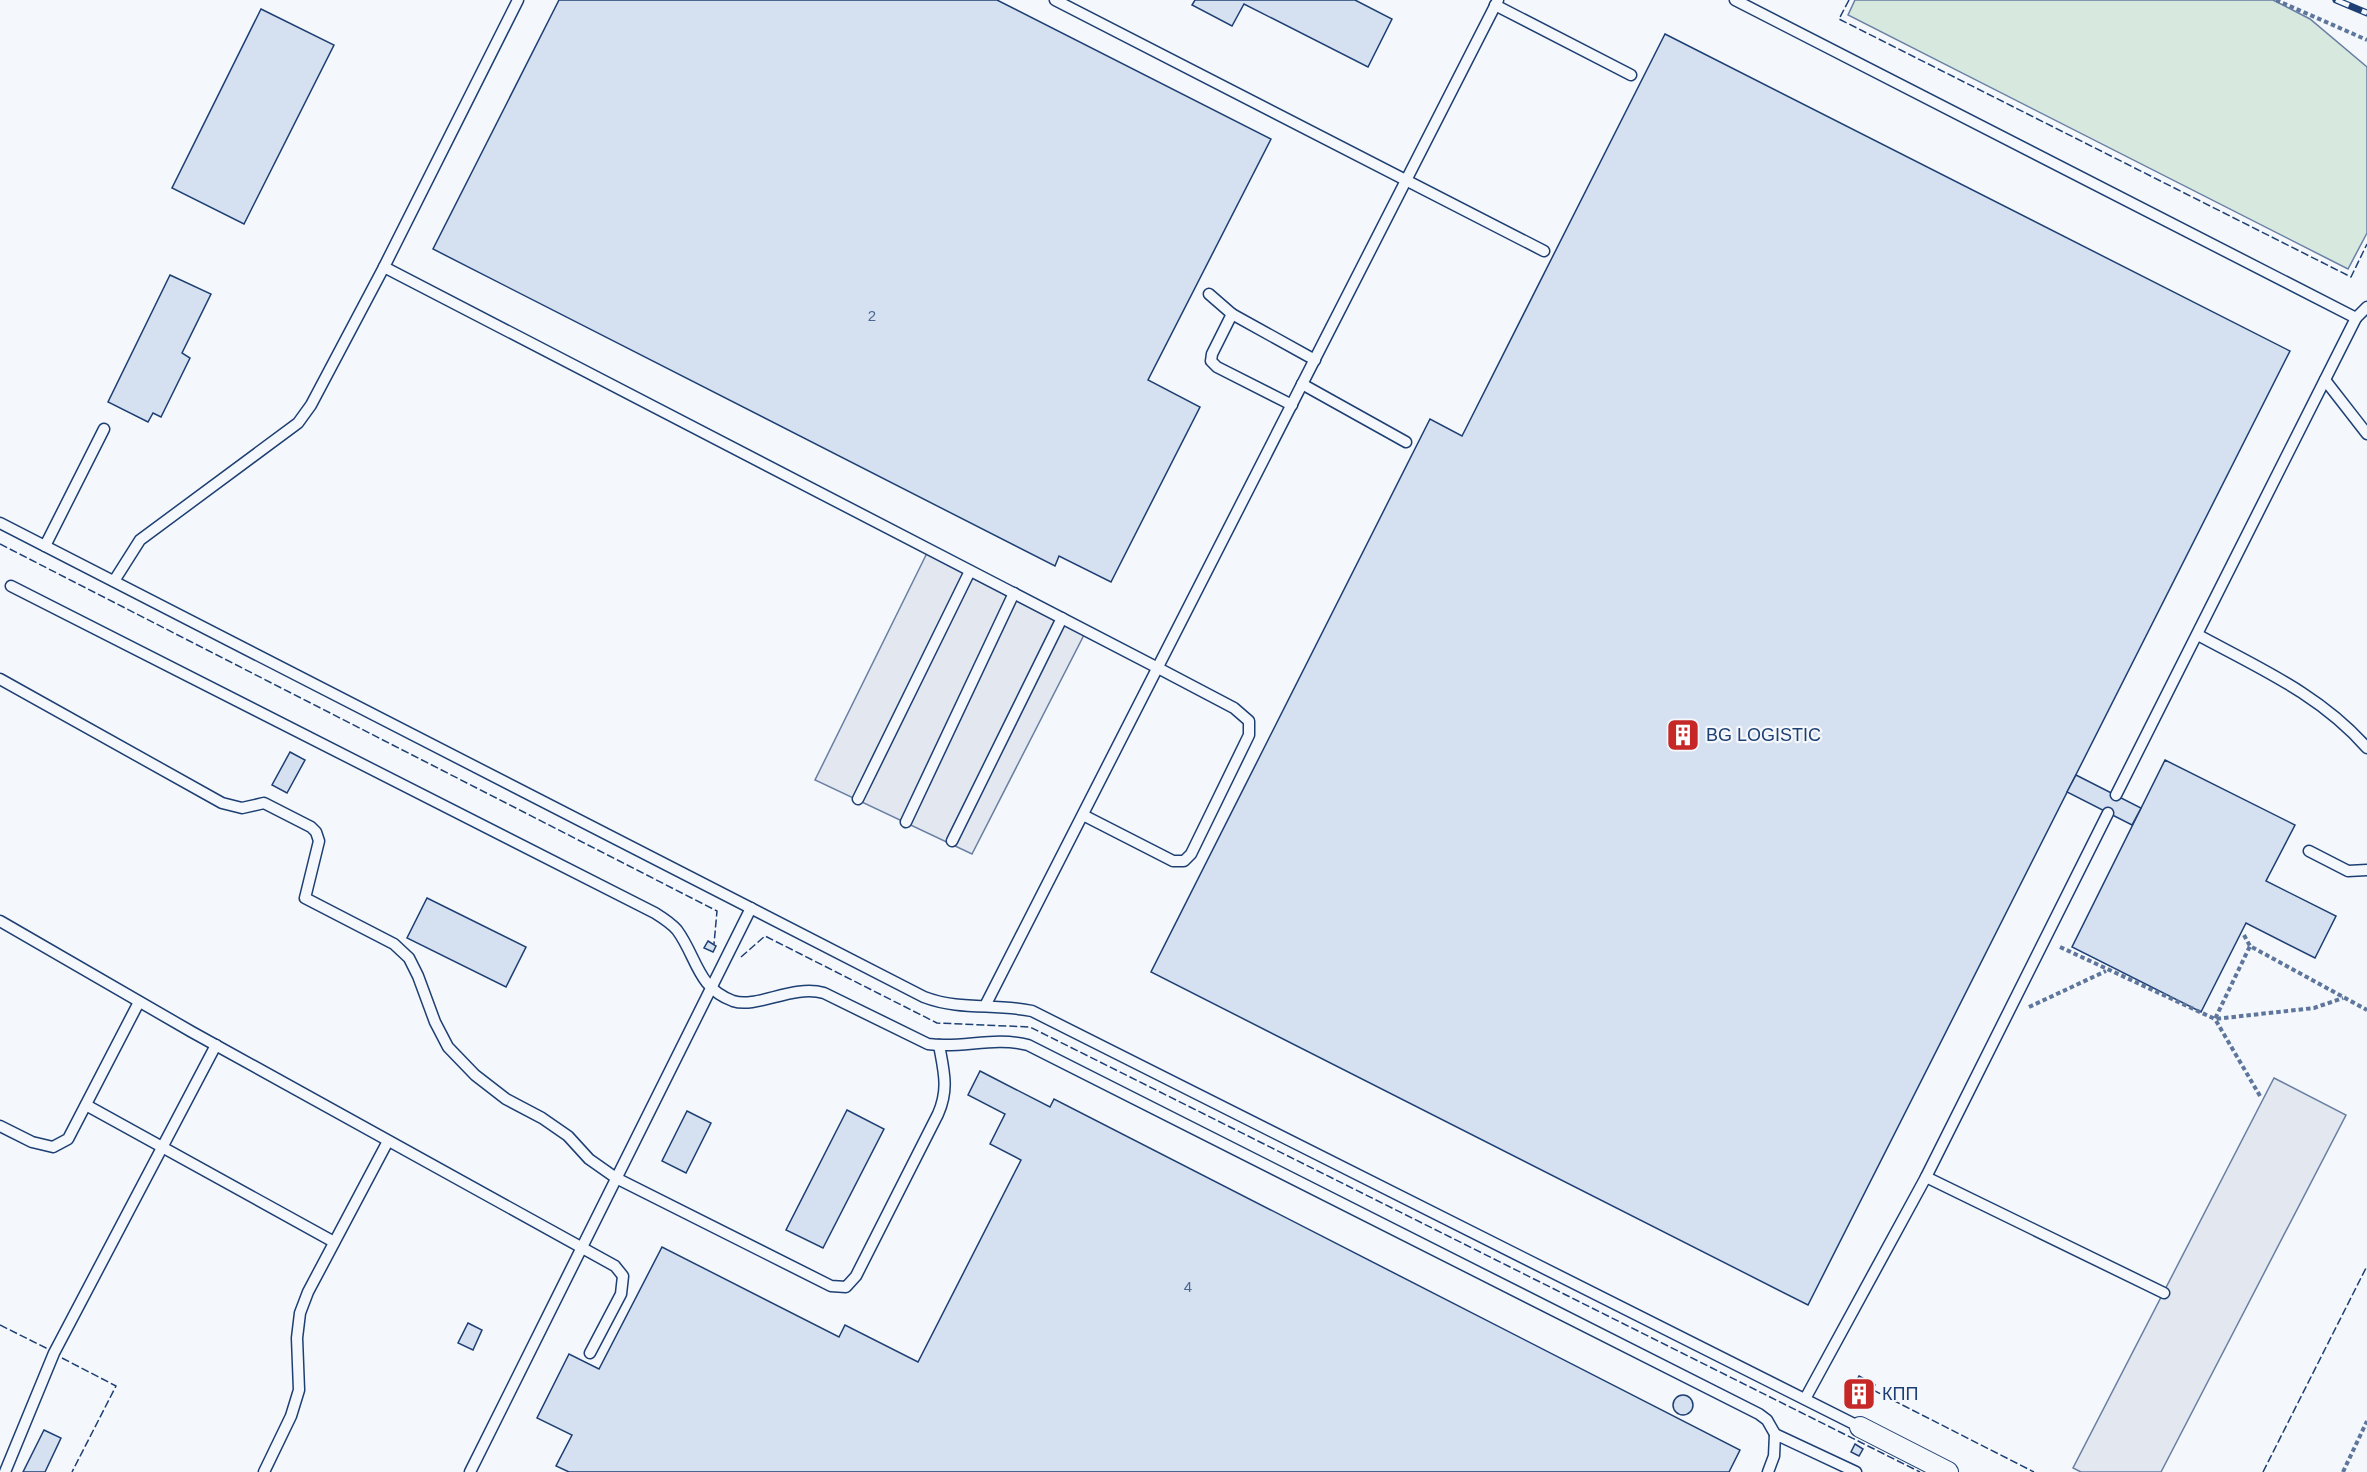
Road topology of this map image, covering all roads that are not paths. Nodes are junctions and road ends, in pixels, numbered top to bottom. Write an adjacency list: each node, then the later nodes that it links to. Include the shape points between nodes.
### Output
1 (518, 0): 8 (lane)
2 (1055, 0): 6 (lane)
3 (1735, 0): 12 (lane)
4 (1497, 2): 5 (lane); 6 (lane)
5 (1631, 75)
6 (1407, 179): 7 (lane); 13 (lane)
7 (1544, 251)
8 (384, 267): 22 (lane); 23 (lane, via 298,423 140,540)
9 (1209, 294): 11 (lane)
10 (2367, 307): 12 (lane)
11 (1232, 314): 13 (lane); 16 (lane, via 1211,361)
12 (2356, 318): 14 (lane)
13 (1315, 360): 15 (lane)
14 (2325, 380): 18 (lane); 27 (lane)
15 (1302, 384): 16 (lane); 19 (lane)
16 (1292, 405): 28 (lane)
17 (104, 429): 21 (lane)
18 (2367, 434)
19 (1406, 441)
20 (0, 523): 21 (lane)
21 (45, 546): 23 (lane)
22 (970, 571): 25 (lane); 32 (lane)
23 (114, 581): 39 (lane)
24 (10, 586): 41 (lane, via 655,913 676,929)
25 (1014, 593): 26 (lane); 35 (lane)
26 (1062, 618): 28 (lane); 36 (lane)
27 (2198, 635): 30 (lane, via 2310,696); 31 (lane)
28 (1158, 668): 34 (lane); 34 (lane, via 1234,708 1251,727 1191,854 1184,861 1173,861)
29 (0, 679): 51 (lane, via 222,803 242,808 264,803 316,832 318,849 305,898 394,944 409,958 435,1022 454,1054 506,1099 568,1136 589,1159)
30 (2367, 748)
31 (2116, 795)
32 (858, 799)
33 (2108, 813): 50 (lane)
34 (1083, 815): 43 (lane)
35 (906, 822)
36 (952, 841)
37 (2309, 851): 38 (lane, via 2348,871)
38 (2367, 870)
39 (751, 908): 41 (lane); 43 (lane, via 924,997 944,1005)
40 (0, 921): 42 (lane)
41 (710, 990): 45 (lane, via 740,1002 813,990 917,1040); 51 (lane)
42 (139, 1002): 44 (lane); 46 (lane)
43 (985, 1006): 56 (lane, via 1032,1011)
44 (216, 1045): 48 (lane); 49 (lane)
45 (939, 1046): 51 (lane, via 945,1100 856,1276 846,1287 831,1286); 58 (lane, via 997,1040 1028,1045 1759,1414)
46 (86, 1105): 47 (lane, via 68,1139 53,1147 32,1142); 49 (lane)
47 (0, 1126)
48 (388, 1141): 52 (lane); 53 (lane)
49 (161, 1147): 52 (lane); 59 (lane, via 54,1353)
50 (1926, 1177): 54 (lane); 56 (lane)
51 (616, 1178): 53 (lane)
52 (334, 1242): 60 (lane, via 300,1313 299,1390)
53 (581, 1248): 55 (lane, via 615,1266 623,1276 621,1294); 61 (lane)
54 (2164, 1293)
55 (590, 1353)
56 (1805, 1399): 57 (lane)
57 (1860, 1427): 64 (street)
58 (1775, 1434): 62 (lane, via 1774,1456); 63 (lane)
59 (5, 1472)
60 (264, 1472)
61 (470, 1472)
62 (1768, 1472)
63 (1856, 1472)
64 (1948, 1472)

